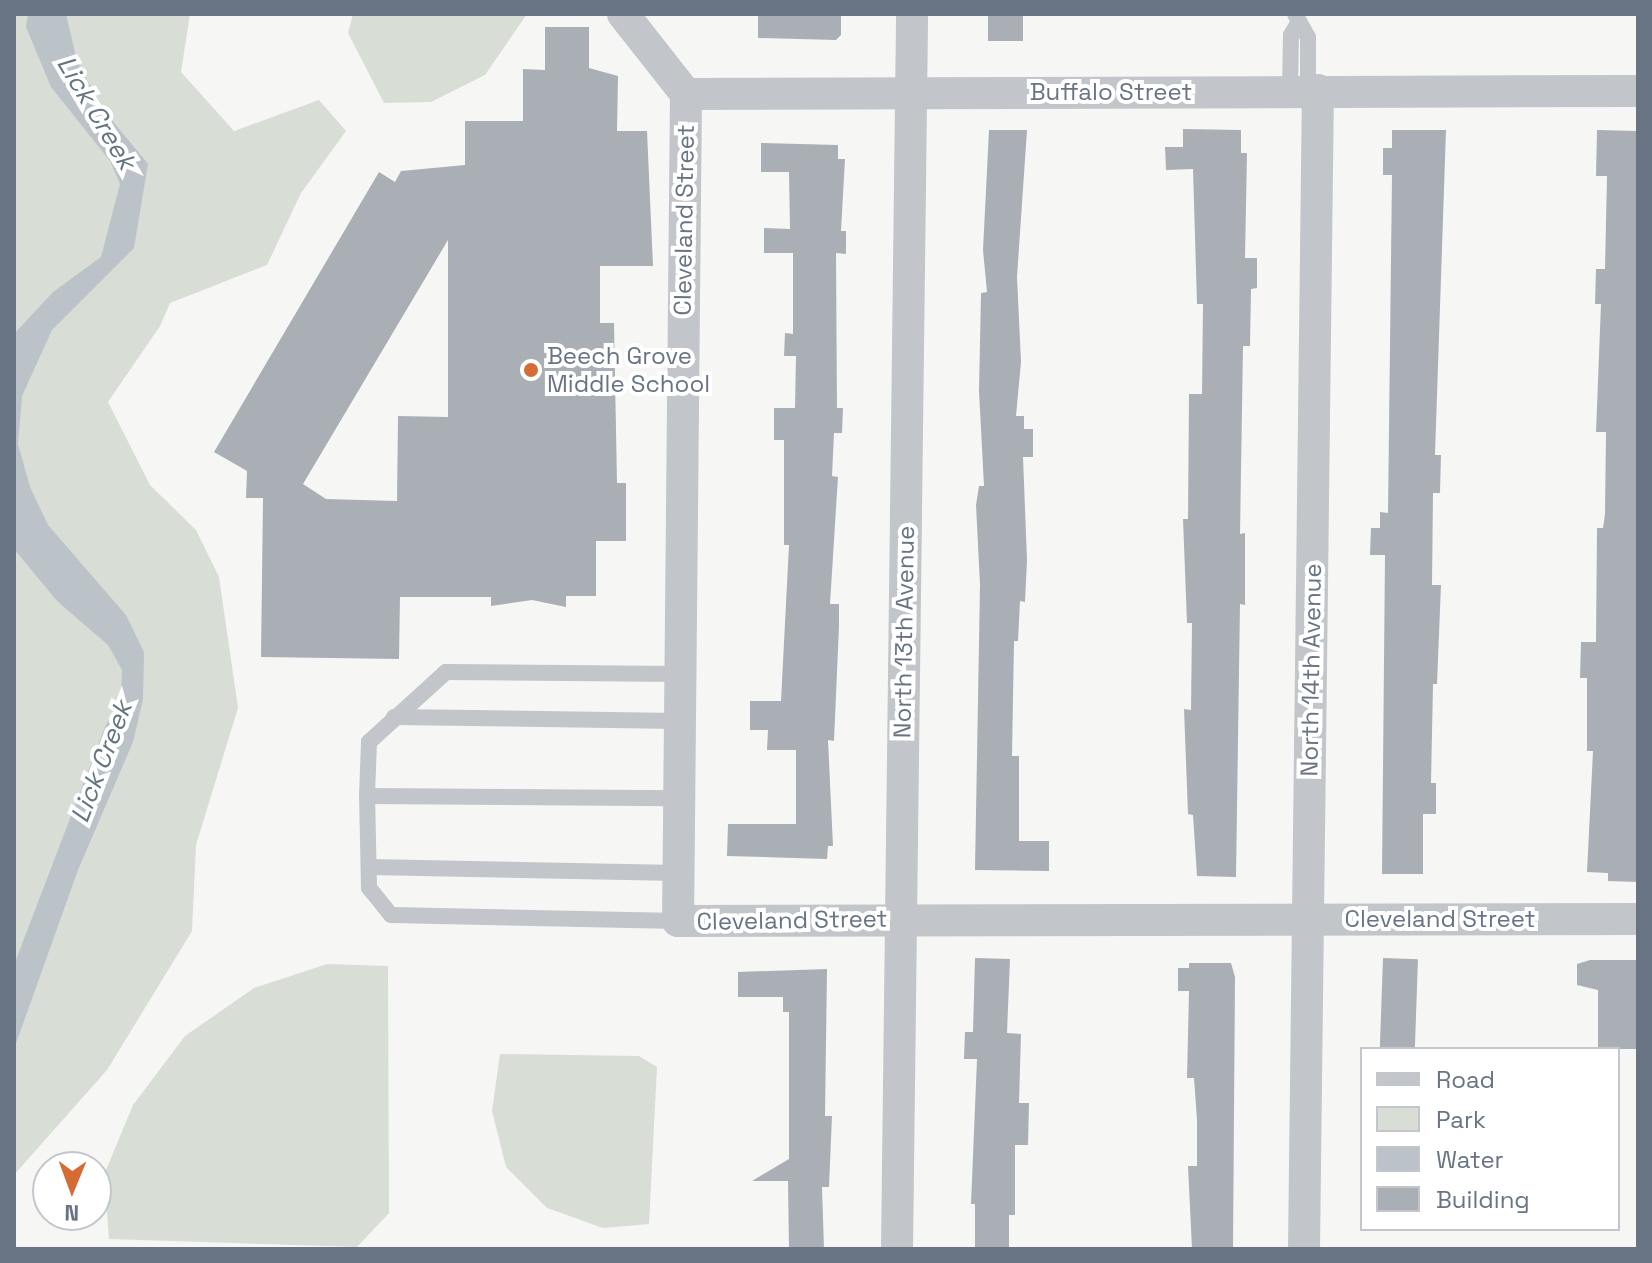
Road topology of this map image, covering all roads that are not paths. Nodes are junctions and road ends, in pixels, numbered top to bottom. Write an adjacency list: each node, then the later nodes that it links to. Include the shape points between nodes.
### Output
1 (623, 14): 6 (street)
2 (912, 14): 7 (street, North 13th Avenue)
3 (1296, 19): 4 (lane, via 1291,35)
4 (1305, 91): 5 (street, Buffalo Street); 7 (street, Buffalo Street); 17 (street, North 14th Avenue)
5 (1638, 91)
6 (686, 94): 7 (street, Buffalo Street); 8 (street, Cleveland Street)
7 (911, 94): 15 (street, North 13th Avenue)
8 (679, 674): 9 (lane, via 446,672); 10 (street, Cleveland Street)
9 (394, 717): 10 (lane); 11 (lane, via 369,742)
10 (678, 721): 12 (street, Cleveland Street)
11 (367, 796): 12 (lane); 13 (lane)
12 (678, 798): 14 (street, Cleveland Street)
13 (369, 867): 14 (lane); 18 (lane, via 369,888 391,915)
14 (678, 873): 18 (street, Cleveland Street)
15 (901, 918): 17 (street, Cleveland Street); 18 (street, Cleveland Street); 19 (street, North 13th Avenue)
16 (1638, 919): 17 (street, Cleveland Street)
17 (1308, 920): 20 (street, North 14th Avenue)
18 (678, 921)
19 (897, 1249)
20 (1304, 1249)

